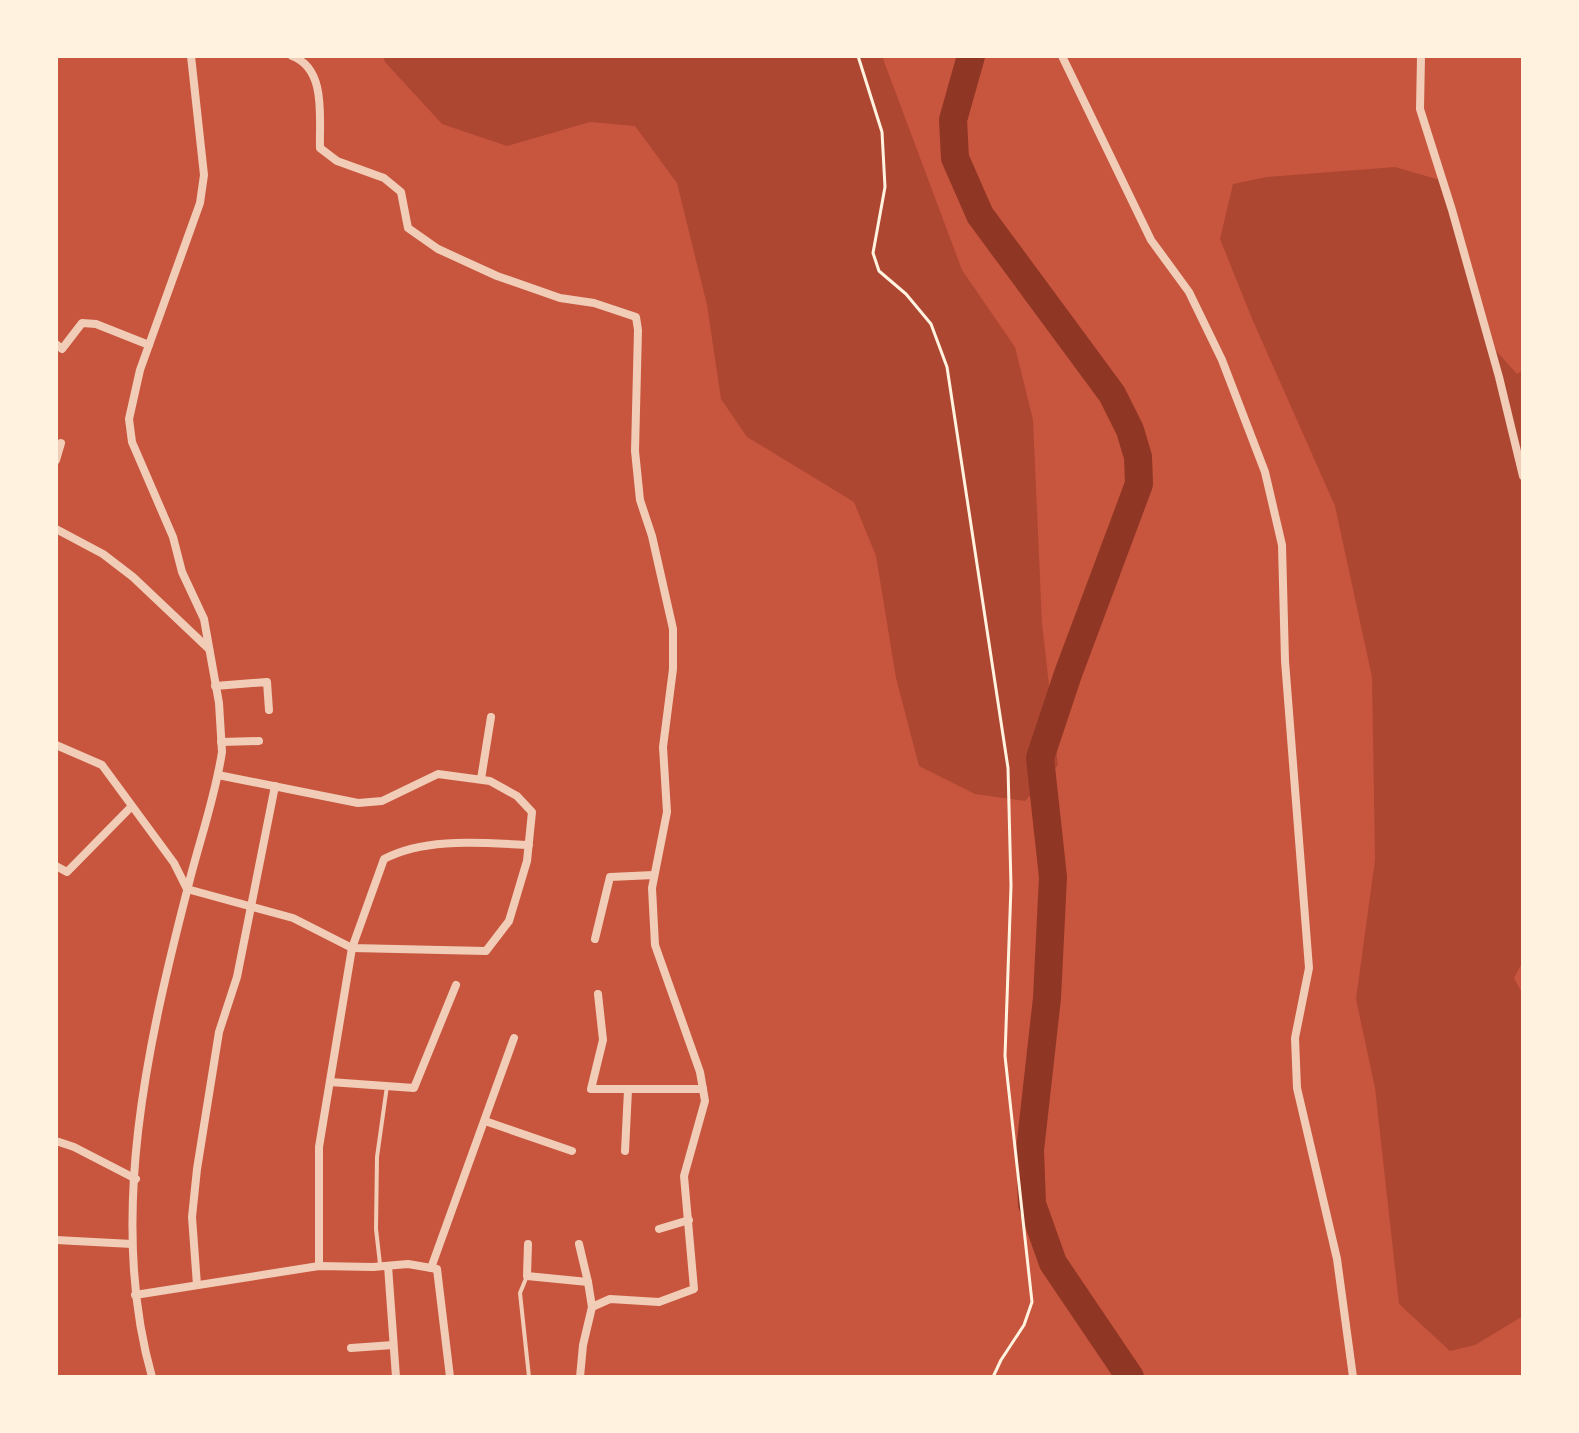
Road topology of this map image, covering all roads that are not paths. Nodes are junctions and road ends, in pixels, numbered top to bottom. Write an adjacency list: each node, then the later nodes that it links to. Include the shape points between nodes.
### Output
1 (191, 56): 6 (street, via 204,175 200,203)
2 (292, 56): 24 (street, via 303,60 317,82 320,148 337,161 384,178 401,192 408,228 438,249 497,276 636,317 640,500 673,629 663,747 667,812)
3 (1062, 56): 62 (street, via 1151,240 1189,292 1222,360 1265,472 1282,545 1285,661 1309,968 1295,1038 1297,1088 1337,1259)
4 (1421, 56): 9 (street, via 1420,109)
5 (56, 344): 6 (street, via 62,349 82,323)
6 (149, 345): 11 (street, via 131,402 132,442 204,619)
7 (61, 443): 8 (street)
8 (56, 460)
9 (1522, 468)
10 (56, 529): 11 (street, via 133,577)
11 (210, 650): 12 (street)
12 (215, 686): 13 (street, via 267,682); 16 (street)
13 (269, 710)
14 (491, 717): 19 (street)
15 (259, 741): 16 (street)
16 (221, 742): 18 (street)
17 (56, 745): 21 (street, via 102,765)
18 (218, 775): 20 (street); 25 (street)
19 (481, 779): 20 (street, via 438,774 382,801 358,803); 22 (street, via 517,796 532,812)
20 (275, 786): 26 (street)
21 (131, 807): 23 (street, via 67,872); 25 (street)
22 (529, 845): 28 (street, via 403,849 384,859); 28 (street, via 509,921 486,951)
23 (56, 866)
24 (654, 875): 27 (street, via 610,877); 34 (street, via 655,945)
25 (187, 889): 26 (street); 40 (street, via 144,1084)
26 (253, 907): 28 (street, via 293,918); 52 (street, via 219,1032 197,1169 192,1217)
27 (595, 939)
28 (352, 948): 32 (street)
29 (456, 985): 33 (street, via 414,1088)
30 (598, 994): 35 (street, via 603,1040 591,1089)
31 (514, 1038): 36 (street)
32 (330, 1082): 33 (street); 47 (street, via 319,1147)
33 (387, 1086): 48 (lane, via 377,1157 376,1229)
34 (703, 1089): 35 (street); 41 (street, via 705,1101 684,1176)
35 (628, 1090): 39 (street)
36 (485, 1121): 38 (street); 49 (street)
37 (56, 1141): 40 (street)
38 (572, 1151)
39 (625, 1151)
40 (136, 1179): 44 (street)
41 (689, 1220): 42 (street); 54 (street, via 694,1289 659,1302 610,1299)
42 (659, 1229)
43 (56, 1240): 44 (street)
44 (132, 1244): 53 (street)
45 (528, 1244): 50 (street)
46 (579, 1244): 51 (street)
47 (319, 1266): 48 (street); 52 (street)
48 (384, 1266): 49 (street); 55 (street)
49 (431, 1268): 59 (street, via 437,1269)
50 (527, 1276): 51 (street); 60 (lane, via 520,1293)
51 (588, 1282): 54 (street)
52 (197, 1285): 53 (street)
53 (135, 1295): 57 (street)
54 (592, 1307): 61 (street)
55 (393, 1345): 56 (street); 58 (street)
56 (351, 1348)
57 (152, 1377)
58 (396, 1377)
59 (450, 1377)
60 (529, 1377)
61 (580, 1377)
62 (1353, 1377)

